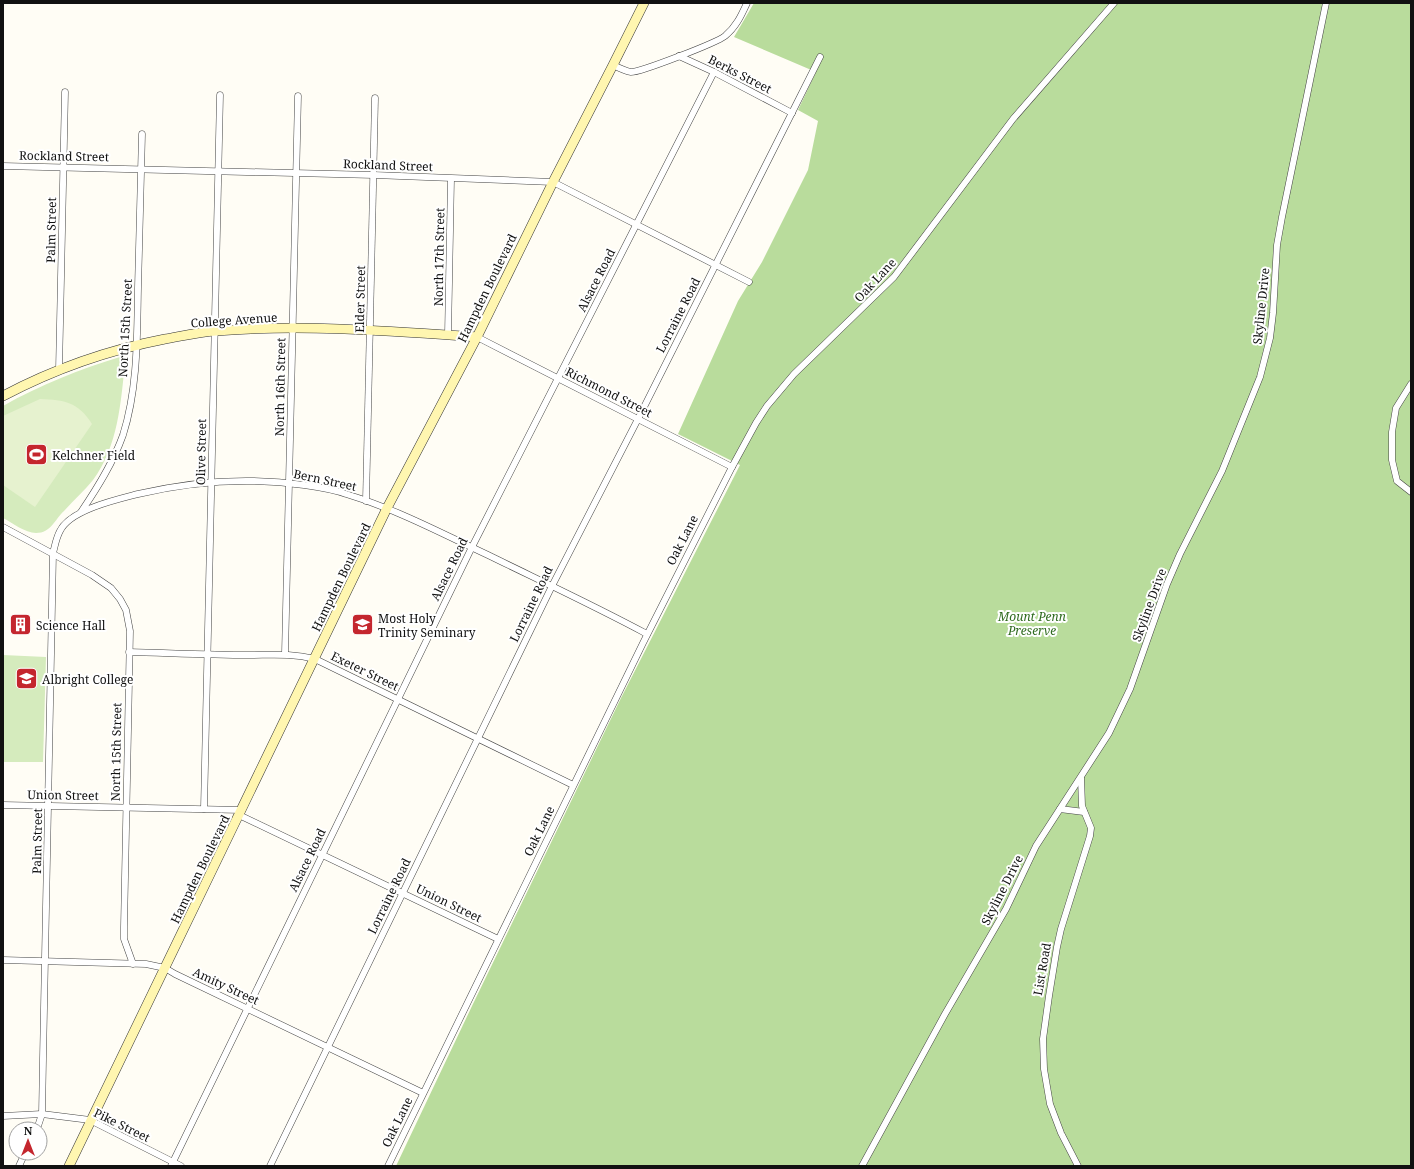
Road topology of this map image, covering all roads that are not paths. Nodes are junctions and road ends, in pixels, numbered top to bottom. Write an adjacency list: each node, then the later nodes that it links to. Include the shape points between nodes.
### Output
1 (644, 3): 7 (main road, Hampden Boulevard)
2 (747, 3): 5 (street, via 734,27 724,37)
3 (1114, 3): 37 (street, Oak Lane, via 1013,119 894,277 783,386 760,417)
4 (1326, 3): 55 (street, Skyline Drive, via 1277,246 1270,338 1260,377 1222,471 1167,584 1130,689 1109,733)
5 (679, 56): 7 (street, via 631,72); 8 (street, Berks Street)
6 (820, 57): 13 (street, Lorraine Road)
7 (613, 65): 22 (main road, Hampden Boulevard)
8 (714, 72): 13 (street, Berks Street); 23 (street, Alsace Road)
9 (65, 92): 16 (street, Palm Street)
10 (220, 95): 18 (street, Olive Street)
11 (298, 96): 19 (street, North 16th Street)
12 (375, 98): 20 (street, Elder Street)
13 (792, 113): 24 (street, Lorraine Road)
14 (142, 134): 17 (street, North 15th Street)
15 (3, 166): 16 (street, Rockland Street)
16 (63, 167): 17 (street, Rockland Street); 32 (street, Palm Street)
17 (141, 169): 18 (street, Rockland Street); 31 (street, North 15th Street)
18 (219, 171): 19 (street, Rockland Street); 27 (street, Olive Street)
19 (296, 173): 20 (street, Rockland Street); 26 (street, North 16th Street)
20 (374, 175): 21 (street, Rockland Street); 28 (street, Elder Street)
21 (451, 179): 22 (street, Rockland Street); 29 (street, North 17th Street)
22 (553, 182): 23 (street, Rockland Street); 30 (main road, Hampden Boulevard)
23 (636, 225): 24 (street, Rockland Street); 33 (street, Alsace Road)
24 (716, 266): 25 (street, Rockland Street); 36 (street, Lorraine Road)
25 (749, 282)
26 (292, 329): 27 (main road, College Avenue); 28 (main road, College Avenue); 39 (street, North 16th Street)
27 (215, 331): 31 (main road, College Avenue); 38 (street, Olive Street)
28 (370, 331): 29 (main road, College Avenue); 41 (street, Elder Street)
29 (448, 335): 30 (main road, College Avenue)
30 (476, 337): 33 (street, Richmond Street); 42 (main road, Hampden Boulevard)
31 (136, 345): 32 (main road, College Avenue); 43 (street, North 15th Street, via 131,400 123,434 104,479)
32 (59, 370): 35 (main road, College Avenue)
33 (559, 378): 36 (street, Richmond Street); 45 (street, Alsace Road)
34 (1411, 384): 40 (street, via 1396,408 1392,432 1392,460 1397,482)
35 (3, 396)
36 (638, 419): 37 (street, Richmond Street); 47 (street, Lorraine Road)
37 (732, 467): 48 (street, Oak Lane)
38 (212, 482): 39 (street, Bern Street); 43 (street, Bern Street, via 149,491); 50 (street, Olive Street)
39 (289, 483): 41 (street, Bern Street, via 345,493); 51 (street, North 16th Street)
40 (1411, 492)
41 (366, 501): 42 (street, Bern Street)
42 (387, 508): 45 (street, Bern Street); 52 (main road, Hampden Boulevard)
43 (82, 512): 46 (street, Bern Street, via 70,519 60,531)
44 (3, 527): 46 (street)
45 (472, 547): 47 (street, Bern Street); 53 (street, Alsace Road)
46 (53, 553): 49 (street, North 15th Street, via 112,588 128,619); 58 (street, Palm Street)
47 (552, 586): 48 (street, Bern Street); 54 (street, Lorraine Road)
48 (647, 634): 56 (street, Oak Lane)
49 (129, 652): 50 (street, Exeter Street); 59 (street, North 15th Street)
50 (208, 654): 51 (street, Exeter Street); 60 (street, Olive Street)
51 (285, 654): 52 (street, Exeter Street)
52 (315, 659): 53 (street, Exeter Street); 62 (main road, Hampden Boulevard)
53 (398, 699): 54 (street, Exeter Street); 64 (street, Alsace Road)
54 (477, 739): 56 (street, Exeter Street); 65 (street, Lorraine Road)
55 (1081, 776): 61 (street, Skyline Drive); 63 (street, List Road)
56 (573, 785): 66 (street, Oak Lane)
57 (3, 805): 58 (street, Union Street)
58 (49, 806): 59 (street, Union Street); 68 (street, Palm Street)
59 (126, 808): 60 (street, Union Street); 69 (street, North 15th Street, via 124,939)
60 (204, 809): 62 (street, Union Street)
61 (1060, 809): 63 (street); 83 (street, Skyline Drive, via 1036,846 1006,909 944,1014)
62 (241, 812): 64 (street, Union Street); 70 (main road, Hampden Boulevard)
63 (1084, 812): 84 (street, List Road, via 1091,828 1090,836 1057,947 1046,1011 1043,1053 1045,1082 1052,1111)
64 (322, 854): 65 (street, Union Street); 71 (street, Alsace Road)
65 (402, 893): 66 (street, Union Street); 72 (street, Lorraine Road)
66 (498, 939): 73 (street, Oak Lane)
67 (3, 960): 68 (street, Amity Street)
68 (45, 961): 69 (street, Amity Street); 74 (street, Palm Street)
69 (133, 964): 70 (street, Amity Street)
70 (165, 968): 71 (street, Amity Street); 76 (main road, Hampden Boulevard)
71 (248, 1008): 72 (street, Amity Street); 78 (street, Alsace Road)
72 (328, 1047): 73 (street, Amity Street); 81 (street, Lorraine Road)
73 (423, 1093): 82 (street, Oak Lane)
74 (42, 1114): 75 (street, Pike Street); 76 (street, Pike Street); 77 (street, Palm Street)
75 (3, 1116)
76 (90, 1120): 78 (street, Pike Street); 79 (main road, Hampden Boulevard)
77 (40, 1121)
78 (172, 1164): 80 (street, Pike Street)
79 (69, 1166)
80 (181, 1166)
81 (270, 1166)
82 (388, 1166)
83 (862, 1166)
84 (1078, 1166)

